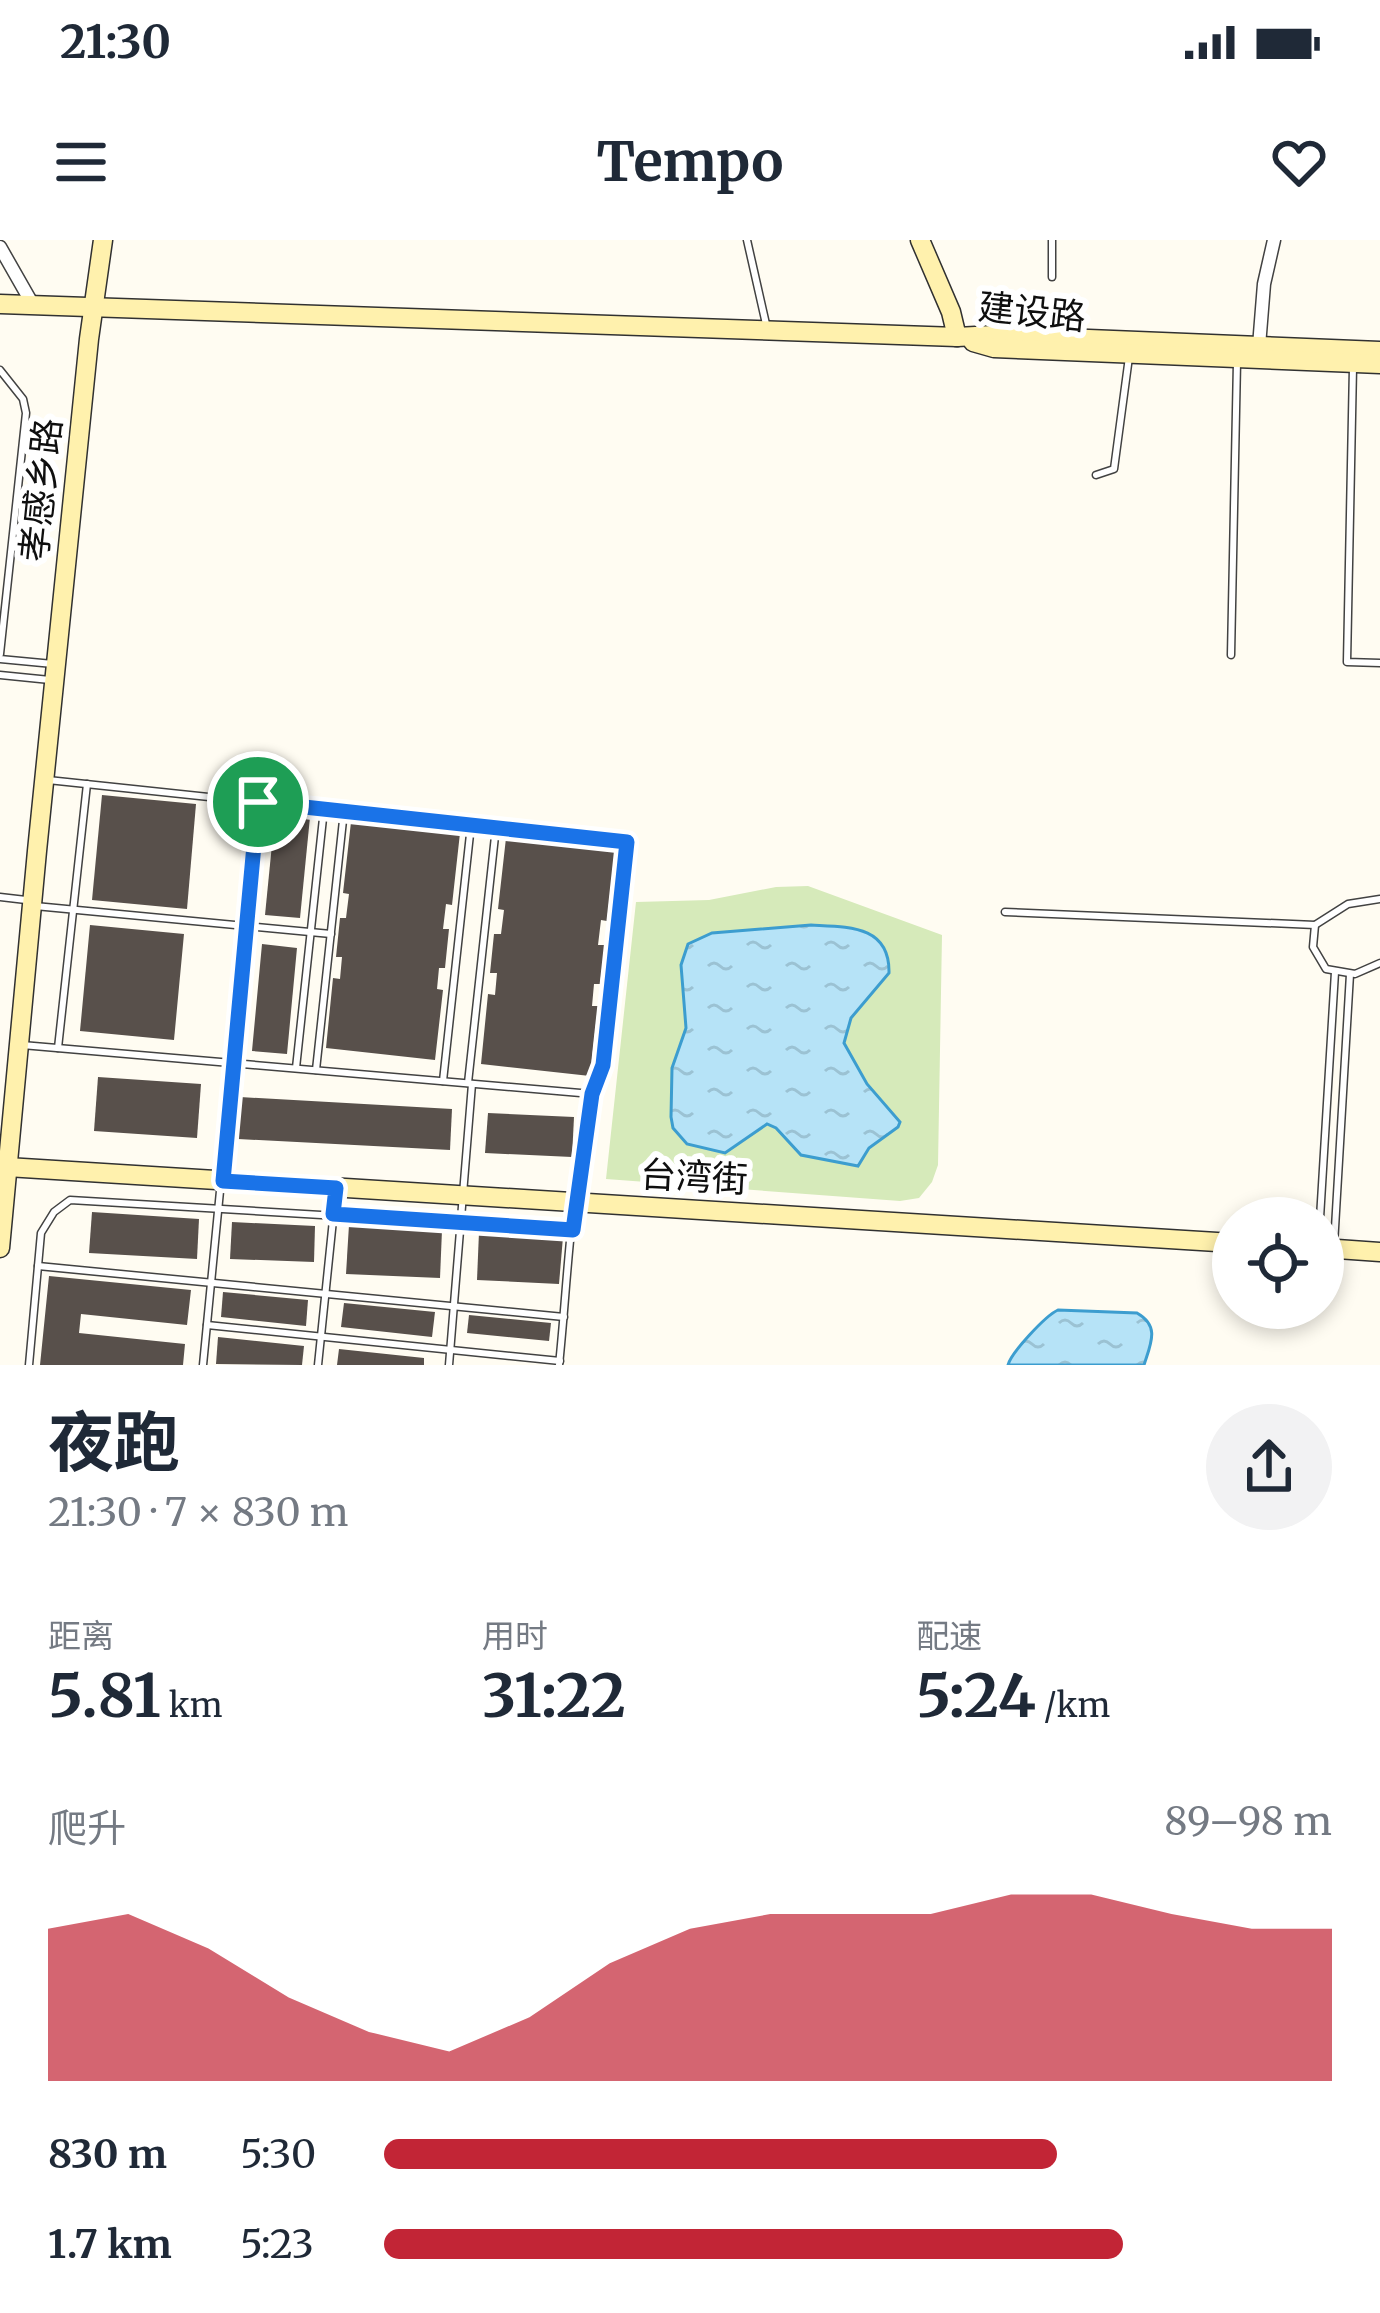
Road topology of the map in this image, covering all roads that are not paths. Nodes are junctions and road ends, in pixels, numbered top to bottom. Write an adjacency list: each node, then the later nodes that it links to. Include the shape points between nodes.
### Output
1 (103, 240): 10 (main road, 孝感乡路)
2 (747, 240): 11 (lane)
3 (920, 240): 12 (main road)
4 (1052, 240): 7 (lane)
5 (1274, 240): 13 (street)
6 (0, 248): 9 (street)
7 (1052, 277)
8 (0, 304): 9 (main road)
9 (33, 305): 10 (main road)
10 (94, 307): 11 (main road); 24 (main road, 孝感乡路)
11 (766, 330): 12 (main road)
12 (957, 337): 13 (main road, 建设路); 15 (main road, 建设路, via 994,348)
13 (1259, 346): 14 (main road, 建设路)
14 (1380, 351)
15 (1130, 353): 16 (main road, 建设路); 20 (lane, via 1114,469)
16 (1237, 358): 17 (main road, 建设路); 21 (lane)
17 (1354, 363): 18 (main road, 建设路); 23 (lane, via 1347,662)
18 (1380, 364)
19 (0, 370): 22 (lane, via 26,412)
20 (1096, 475)
21 (1231, 655)
22 (0, 657): 24 (lane)
23 (1380, 664)
24 (56, 672): 25 (lane); 26 (main road, 孝感乡路)
25 (0, 675)
26 (44, 779): 27 (lane); 35 (main road, 孝感乡路)
27 (87, 784): 28 (lane); 36 (lane)
28 (258, 802): 29 (lane); 39 (lane)
29 (324, 809): 30 (lane); 40 (lane)
30 (344, 811): 31 (lane); 41 (lane)
31 (471, 825): 32 (lane); 50 (lane)
32 (496, 827): 51 (lane); 52 (lane, via 627,842 603,1065)
33 (0, 898): 35 (lane)
34 (1380, 899): 38 (lane, via 1348,904)
35 (32, 903): 36 (lane); 45 (main road, 孝感乡路)
36 (73, 910): 39 (lane); 46 (lane)
37 (1005, 912): 38 (lane)
38 (1315, 925): 43 (lane, via 1316,954)
39 (246, 926): 40 (lane); 47 (lane)
40 (311, 932): 41 (lane); 48 (lane)
41 (331, 934): 49 (lane)
42 (1380, 963): 44 (lane)
43 (1335, 973): 44 (lane); 57 (lane)
44 (1350, 974): 58 (lane)
45 (19, 1045): 46 (lane); 53 (main road, 孝感乡路)
46 (58, 1048): 47 (lane)
47 (233, 1064): 48 (lane); 54 (lane)
48 (296, 1069): 49 (lane)
49 (316, 1070): 50 (lane)
50 (443, 1082): 51 (lane)
51 (470, 1084): 52 (lane); 56 (lane)
52 (592, 1094): 59 (lane)
53 (8, 1167): 54 (main road, 台湾街); 65 (main road, 孝感乡路)
54 (223, 1181): 55 (main road, 台湾街); 60 (lane)
55 (336, 1188): 56 (main road, 台湾街); 61 (lane)
56 (465, 1196): 59 (main road, 台湾街); 62 (lane)
57 (1321, 1197)
58 (1332, 1197)
59 (576, 1204): 63 (lane); 64 (main road, 台湾街)
60 (220, 1207): 61 (lane); 68 (lane, via 70,1200 45,1225); 69 (lane)
61 (333, 1214): 62 (lane); 70 (lane)
62 (463, 1223): 63 (lane); 71 (lane)
63 (573, 1230): 72 (lane)
64 (1212, 1242)
65 (0, 1248)
66 (1344, 1250): 67 (main road)
67 (1380, 1252)
68 (38, 1266): 69 (lane); 77 (lane)
69 (212, 1283): 70 (lane); 73 (lane)
70 (325, 1294): 71 (lane); 74 (lane)
71 (455, 1306): 72 (lane); 75 (lane)
72 (564, 1317): 76 (lane)
73 (207, 1325): 74 (lane); 78 (lane)
74 (321, 1337): 75 (lane); 79 (lane)
75 (450, 1350): 76 (lane); 80 (lane)
76 (559, 1363)
77 (29, 1365)
78 (203, 1365)
79 (318, 1365)
80 (449, 1365)

